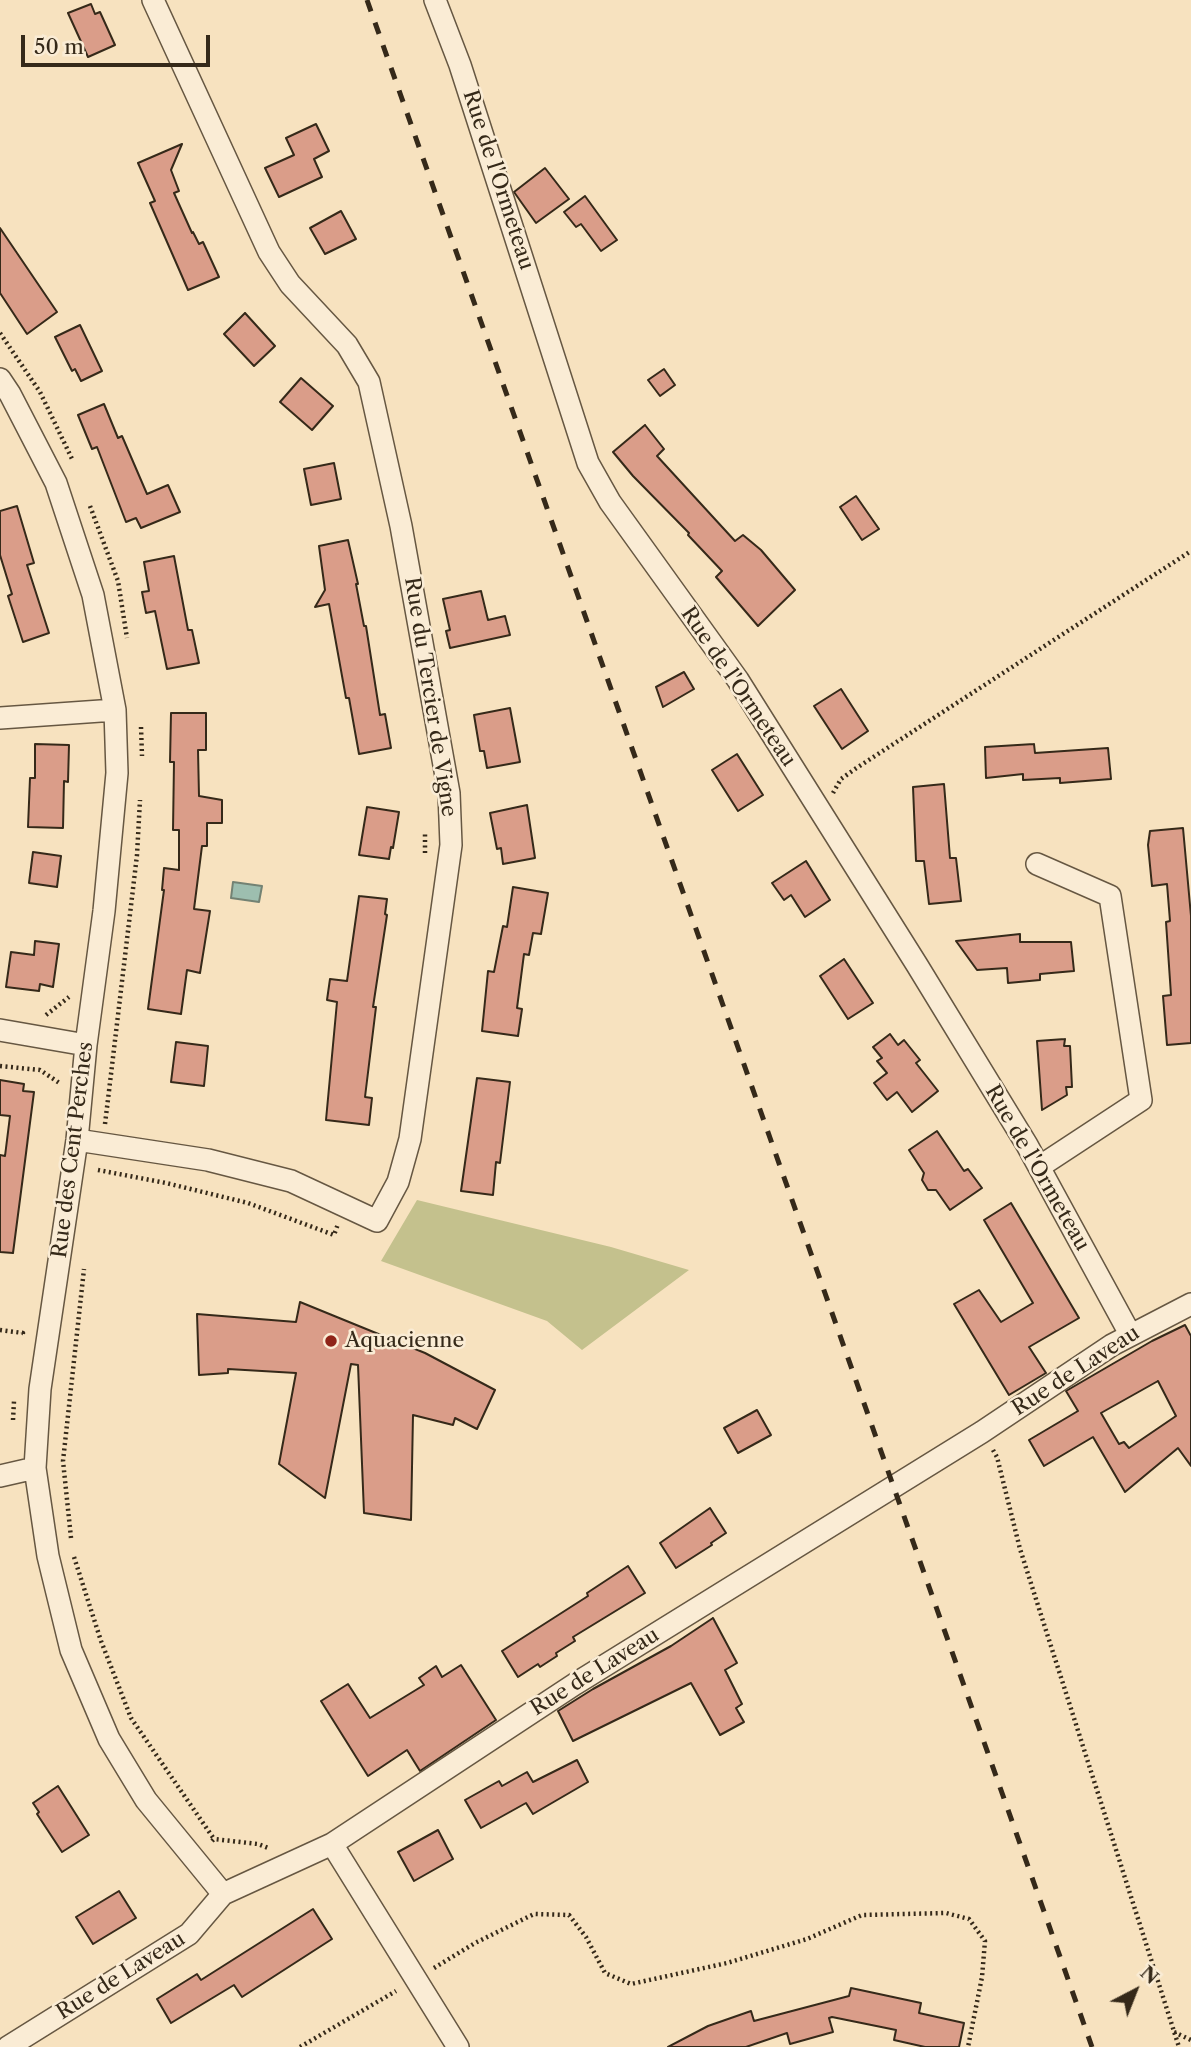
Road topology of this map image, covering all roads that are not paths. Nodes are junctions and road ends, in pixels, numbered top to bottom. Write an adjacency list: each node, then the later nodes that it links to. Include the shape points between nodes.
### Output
1 (153, 0): 9 (street, Rue du Tercier de Vigne, via 269,252 290,284 346,345 369,382 401,526 449,793 451,845 410,1139 398,1182 377,1221 291,1181 208,1160)
2 (435, 0): 10 (street, Rue de l'Ormeteau, via 589,463 610,502 738,680)
3 (0, 379): 4 (street, Rue des Cent Perches, via 56,483 93,596)
4 (115, 710): 5 (street); 8 (street, Rue des Cent Perches, via 117,774)
5 (0, 718)
6 (1037, 864): 10 (street, via 1110,896 1141,1100)
7 (0, 1030): 8 (street)
8 (86, 1045): 9 (street, Rue des Cent Perches)
9 (77, 1140): 13 (street, Rue des Cent Perches, via 40,1389)
10 (1039, 1167): 12 (street, Rue de l'Ormeteau)
11 (1191, 1304): 12 (street, Rue de Laveau)
12 (1130, 1334): 15 (street, Rue de Laveau, via 982,1432 575,1684)
13 (35, 1468): 14 (street); 16 (street, Rue des Cent Perches, via 48,1556 71,1650 109,1740 146,1800)
14 (0, 1476)
15 (332, 1844): 16 (street, Rue de Laveau); 18 (street)
16 (223, 1894): 17 (street, Rue de Laveau, via 189,1934)
17 (8, 2047)
18 (458, 2047)

